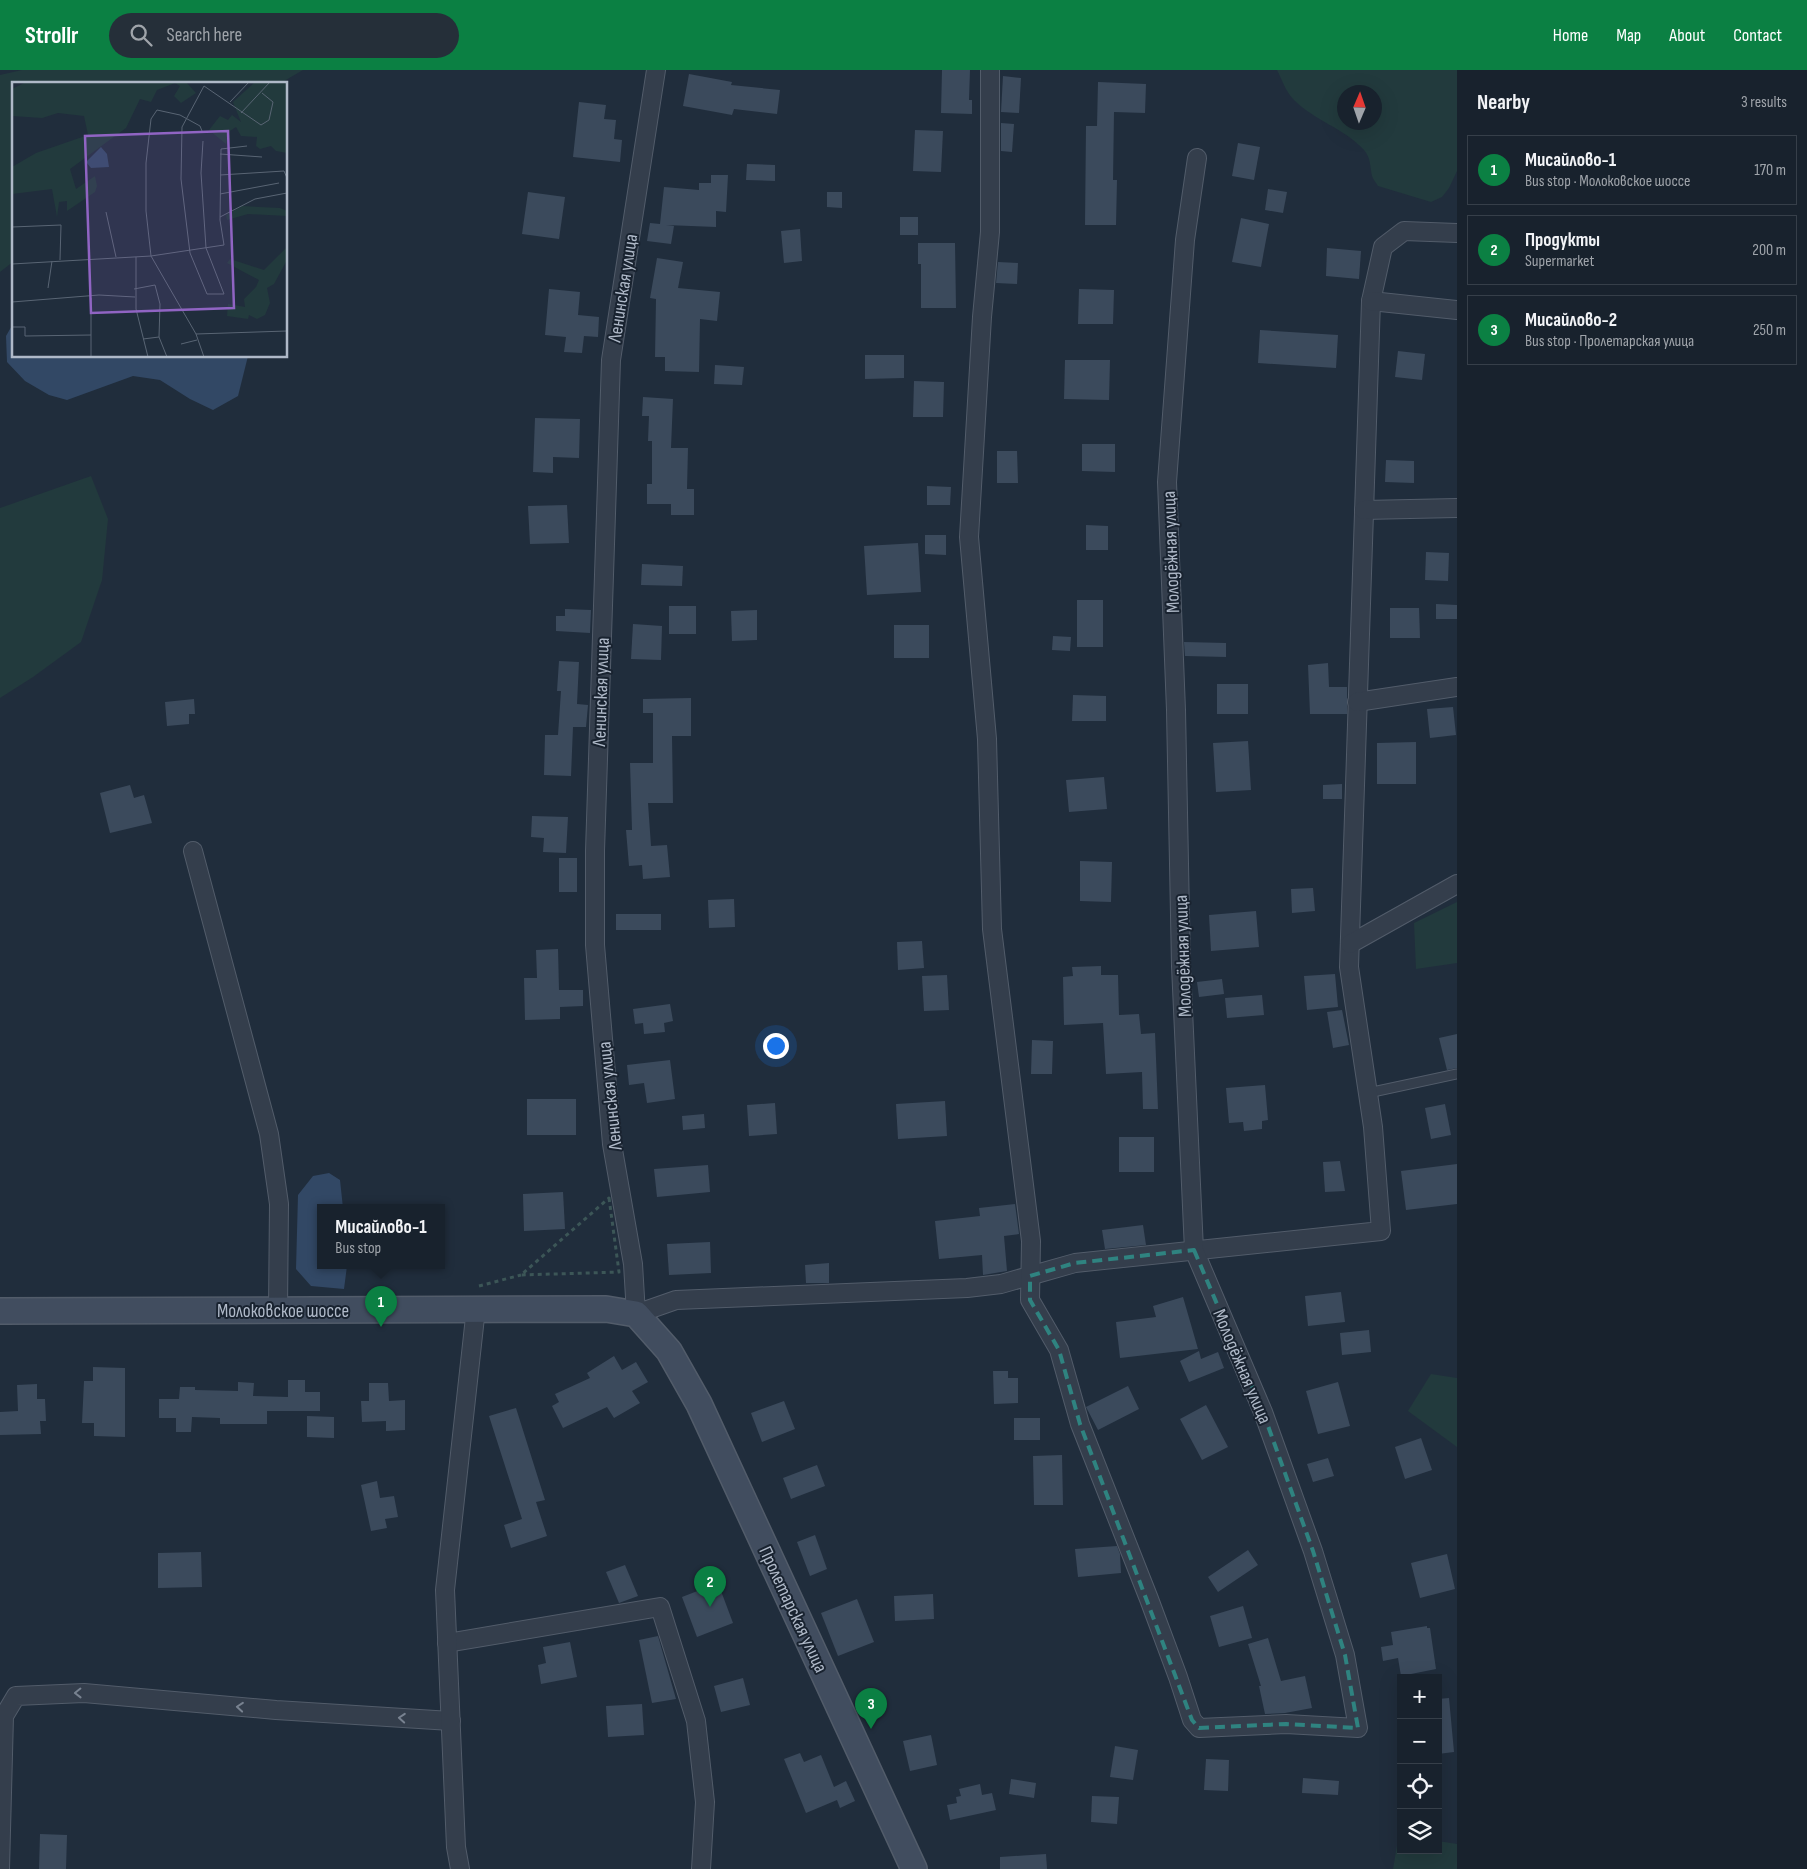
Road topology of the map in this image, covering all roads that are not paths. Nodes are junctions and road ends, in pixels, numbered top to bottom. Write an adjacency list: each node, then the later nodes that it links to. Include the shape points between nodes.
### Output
1 (656, 70): 21 (street, Ленинская улица, via 611,360 595,851 595,945 612,1144 633,1264)
2 (990, 70): 17 (street, via 990,232 969,537 987,739 992,929 1031,1241)
3 (1197, 158): 16 (street, Молодёжная улица, via 1185,240 1167,482 1181,966)
4 (1457, 233): 5 (street, via 1404,231 1384,247)
5 (1371, 301): 6 (street); 8 (street)
6 (1457, 310)
7 (1457, 508): 8 (street)
8 (1364, 510): 10 (street)
9 (1457, 687): 10 (street)
10 (1357, 702): 13 (street)
11 (193, 851): 19 (street, via 269,1134 279,1204)
12 (1457, 884): 13 (street)
13 (1350, 944): 15 (street, via 1349,967)
14 (1457, 1074): 15 (lane)
15 (1368, 1093): 16 (street, via 1382,1231)
16 (1194, 1250): 17 (street, via 1075,1263); 17 (street, Молодёжная улица, via 1263,1412 1313,1551 1345,1654 1358,1728 1286,1724 1199,1728 1192,1720 1156,1616 1080,1424 1059,1350 1030,1300)
17 (1030, 1276): 21 (street, via 967,1288 676,1300)
18 (476, 1308): 19 (main road, Молоковское шоссе); 21 (main road, Молоковское шоссе, via 606,1309); 22 (street, via 445,1590)
19 (278, 1310): 20 (main road, Молоковское шоссе)
20 (0, 1311)
21 (636, 1314): 28 (main road, Пролетарская улица, via 669,1351 699,1404)
22 (447, 1643): 24 (street); 27 (street, via 660,1607 696,1721 705,1802)
23 (2, 1716): 24 (street, one-way to 23, via 84,1693 16,1696); 25 (street)
24 (450, 1721): 26 (street, via 456,1847)
25 (0, 1869)
26 (460, 1869)
27 (701, 1869)
28 (914, 1869)

